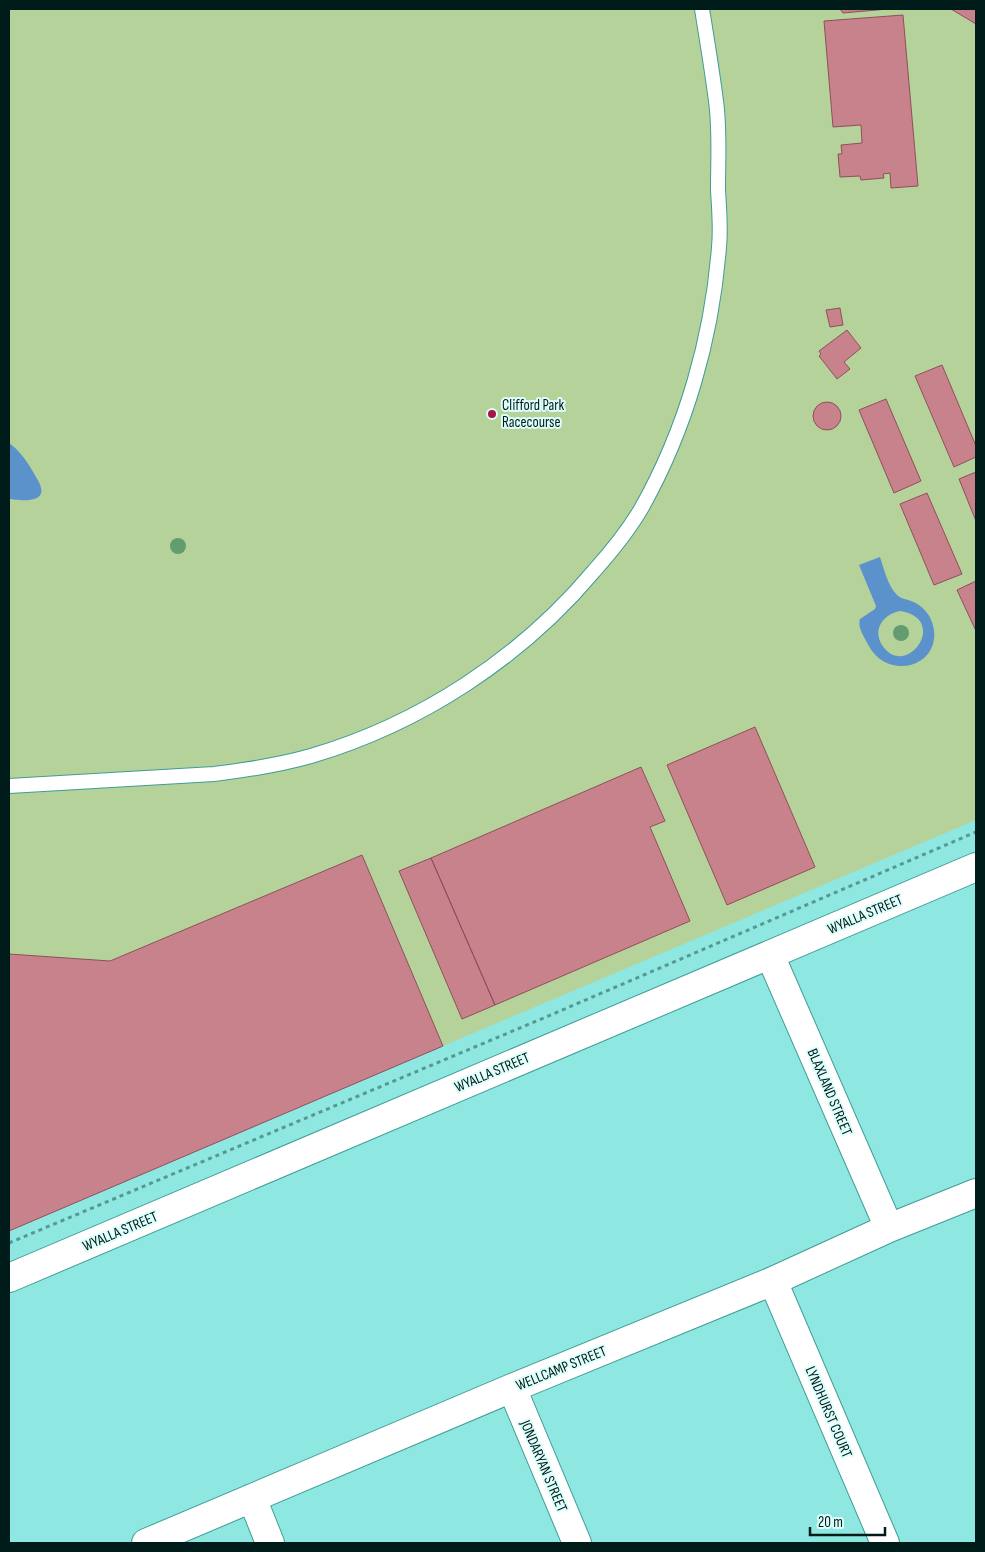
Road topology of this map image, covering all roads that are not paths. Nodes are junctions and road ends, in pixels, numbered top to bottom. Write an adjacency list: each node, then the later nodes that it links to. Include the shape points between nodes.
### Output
1 (702, 9): 2 (lane, via 716,104 720,244 706,334 681,421 658,475 640,510 580,589 545,623 468,683 426,708 335,748 279,764 214,774)
2 (9, 786)
3 (976, 867): 4 (street, WYALLA STREET)
4 (770, 954): 6 (street, BLAXLAND STREET); 7 (street, WYALLA STREET)
5 (976, 1193): 6 (street, WELLCAMP STREET)
6 (889, 1228): 8 (street, WELLCAMP STREET)
7 (9, 1278)
8 (774, 1281): 9 (street, WELLCAMP STREET); 14 (street, LYNDHURST COURT)
9 (512, 1388): 10 (street, WELLCAMP STREET); 13 (street, JONDARYAN STREET)
10 (252, 1498): 11 (street, WELLCAMP STREET); 12 (street)
11 (146, 1543)
12 (270, 1543)
13 (577, 1543)
14 (885, 1543)

